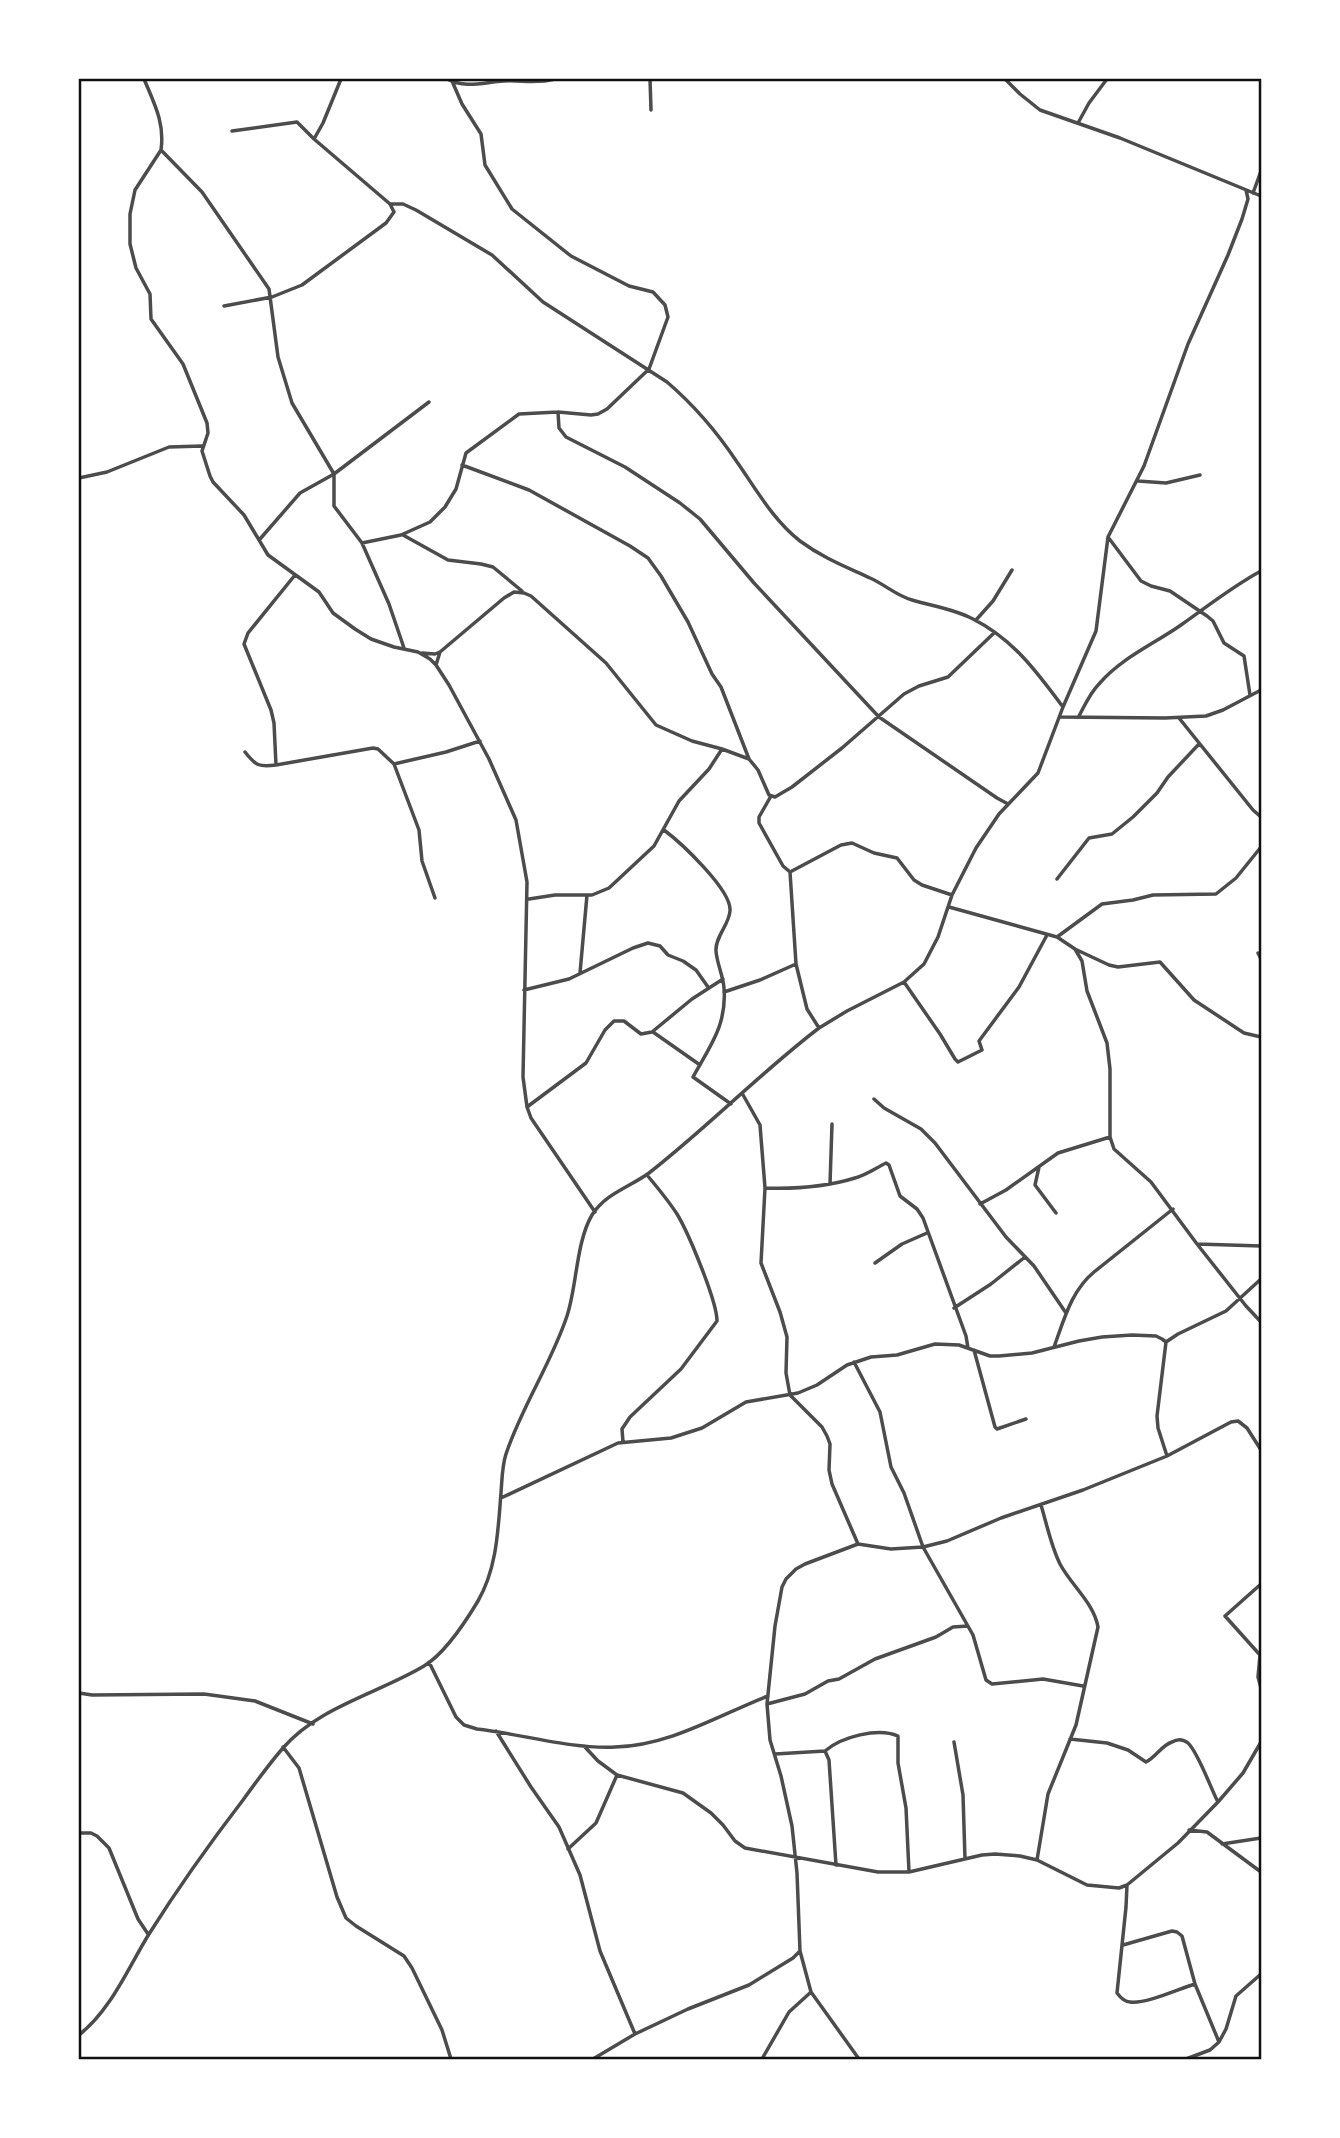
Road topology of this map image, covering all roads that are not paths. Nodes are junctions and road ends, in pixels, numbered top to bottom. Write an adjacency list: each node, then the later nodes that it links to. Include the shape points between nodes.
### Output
1 (145, 79): 12 (street, via 162,124)
2 (341, 79): 11 (street)
3 (555, 79): 7 (street, via 468,85)
4 (650, 79): 8 (street)
5 (1005, 79): 9 (street, via 1038,108)
6 (1107, 79): 9 (street)
7 (450, 80): 20 (street, via 481,134 485,165 512,209 571,256 662,300 668,317)
8 (651, 110)
9 (1078, 123): 14 (street)
10 (232, 131): 11 (street, via 295,121)
11 (314, 139): 17 (street)
12 (161, 150): 18 (street, via 202,192 265,281); 23 (street, via 135,190 129,238 136,268 151,296 151,319 183,364 207,423)
13 (1261, 172): 15 (street)
14 (1246, 190): 15 (street); 28 (street, via 1242,219 1188,344)
15 (1253, 193): 16 (street)
16 (1261, 196)
17 (390, 204): 18 (street, via 394,212 386,223 322,272); 20 (street, via 416,210 492,255 543,302)
18 (272, 298): 19 (street); 25 (street, via 283,378 292,403)
19 (224, 306)
20 (649, 369): 22 (street, via 601,413); 38 (street, via 698,410 759,496 800,541 909,599)
21 (429, 402): 25 (street)
22 (558, 412): 24 (street, via 519,414 468,450); 48 (street, via 559,428 566,437 625,467 700,519)
23 (202, 446): 27 (street, via 169,447 107,472); 31 (street, via 213,482)
24 (462, 465): 29 (street, via 445,507 430,522); 55 (street, via 529,490 648,558 721,687)
25 (334, 474): 31 (street, via 300,492); 32 (street, via 334,506)
26 (1200, 475): 28 (street, via 1167,483)
27 (79, 476)
28 (1138, 481): 30 (street)
29 (401, 535): 32 (street); 36 (street, via 448,560 493,567)
30 (1108, 537): 37 (street, via 1143,583 1170,591); 46 (street, via 1096,631)
31 (260, 539): 35 (street, via 268,555)
32 (362, 543): 40 (street)
33 (1012, 570): 38 (street)
34 (1261, 571): 37 (street)
35 (295, 575): 40 (street, via 347,624 371,639); 57 (street, via 244,644 271,710)
36 (524, 593): 42 (street, via 504,597); 53 (street, via 606,663 656,725)
37 (1200, 610): 45 (street, via 1213,621 1224,643 1244,656); 47 (street, via 1100,682)
38 (976, 620): 39 (street)
39 (994, 633): 46 (street, via 1018,649); 48 (street, via 948,677 904,694)
40 (404, 648): 41 (street)
41 (418, 652): 42 (street); 43 (street)
42 (440, 652): 43 (street)
43 (436, 665): 51 (street)
44 (1261, 690): 45 (street)
45 (1250, 695): 50 (street, via 1214,714)
46 (1063, 707): 49 (street)
47 (1079, 716): 49 (street); 50 (street)
48 (878, 717): 58 (street, via 792,787); 59 (street)
49 (1061, 717): 59 (street, via 1038,772)
50 (1179, 718): 52 (street)
51 (480, 741): 56 (street); 68 (street, via 516,820)
52 (1199, 744): 60 (street); 64 (street, via 1133,817 1112,834 1089,838)
53 (722, 749): 55 (street); 61 (street, via 679,801)
54 (245, 752): 57 (street, via 258,766)
55 (749, 759): 58 (street)
56 (394, 764): 57 (street, via 373,748); 67 (street, via 419,830 422,862)
57 (276, 765)
58 (771, 796): 63 (street, via 759,823)
59 (1008, 804): 66 (street, via 985,833)
60 (1261, 817)
61 (664, 830): 65 (street, via 646,855 615,883); 77 (street, via 710,875 729,903 729,917 716,947)
62 (1261, 847): 71 (street, via 1216,894 1153,895 1102,904)
63 (790, 872): 66 (street, via 852,843 897,858 922,885); 75 (street)
64 (1057, 879)
65 (587, 895): 68 (street); 76 (street)
66 (953, 895): 69 (street)
67 (435, 898)
68 (528, 899): 80 (street)
69 (949, 908): 70 (street); 78 (street, via 923,964)
70 (1047, 934): 71 (street); 78 (street, via 1019,987 979,1041 982,1050 962,1061 955,1059)
71 (1057, 937): 72 (street)
72 (1075, 949): 84 (street, via 1118,967 1160,962 1203,1007 1244,1033); 91 (street, via 1107,1043)
73 (1258, 954): 74 (street)
74 (1261, 959)
75 (796, 964): 81 (street); 82 (street, via 807,1009)
76 (580, 973): 79 (street, via 648,943 683,961); 80 (street)
77 (723, 979): 79 (street); 81 (street)
78 (904, 982): 82 (street)
79 (708, 987): 83 (street)
80 (524, 990): 89 (street)
81 (724, 992): 85 (street, via 721,1027)
82 (819, 1028): 86 (street)
83 (652, 1032): 85 (street); 89 (street, via 640,1034 624,1021 614,1021 586,1062)
84 (1261, 1037)
85 (700, 1065): 88 (street, via 694,1079)
86 (742, 1094): 88 (street); 95 (street, via 759,1121)
87 (874, 1099): 96 (street, via 925,1132)
88 (731, 1104): 93 (street)
89 (527, 1107): 98 (street)
90 (832, 1124): 94 (street)
91 (1110, 1137): 92 (street, via 1066,1149); 97 (street, via 1116,1152 1151,1182)
92 (1040, 1165): 96 (street); 99 (street, via 1035,1185)
93 (647, 1175): 98 (street, via 606,1198); 117 (street, via 682,1225 710,1290 717,1321 681,1369 629,1417 622,1429)
94 (830, 1184): 95 (street); 100 (street, via 856,1178 886,1163 899,1195 920,1213)
95 (765, 1188): 115 (street, via 761,1263 787,1337)
96 (980, 1203): 103 (street)
97 (1173, 1209): 101 (street); 108 (street, via 1088,1276)
98 (595, 1212): 120 (street, via 564,1325 506,1456)
99 (1056, 1213)
100 (927, 1233): 104 (street); 107 (street)
101 (1197, 1244): 102 (street); 106 (street)
102 (1261, 1245)
103 (1025, 1257): 107 (street); 108 (street)
104 (875, 1263)
105 (1261, 1279): 106 (street)
106 (1241, 1300): 109 (street); 110 (street)
107 (954, 1308): 111 (street)
108 (1066, 1313): 112 (street)
109 (1261, 1322)
110 (1166, 1342): 112 (street, via 1160,1337 1132,1335); 119 (street, via 1157,1416)
111 (968, 1348): 113 (street); 114 (street, via 929,1345)
112 (1054, 1348): 113 (street, via 1010,1356)
113 (974, 1350): 116 (street, via 995,1427)
114 (854, 1362): 115 (street); 123 (street, via 880,1412 891,1466)
115 (790, 1395): 117 (street, via 746,1402 702,1428 676,1437); 122 (street, via 827,1436 832,1483)
116 (1026, 1419)
117 (623, 1442): 120 (street)
118 (1261, 1450): 119 (street, via 1238,1421)
119 (1167, 1456): 121 (street)
120 (501, 1498): 126 (street, via 487,1584)
121 (1041, 1505): 123 (street); 127 (street, via 1060,1564 1097,1622)
122 (858, 1544): 123 (street); 130 (street, via 804,1564 786,1579 779,1601)
123 (923, 1547): 125 (street)
124 (1261, 1584): 128 (street, via 1225,1616 1259,1655)
125 (968, 1626): 127 (street, via 989,1683 1043,1679); 131 (street, via 953,1627 805,1694)
126 (429, 1662): 132 (street); 133 (street, via 456,1717 466,1726)
127 (1083, 1686): 134 (street)
128 (1261, 1688)
129 (79, 1693): 132 (street, via 204,1694 255,1701)
130 (768, 1696): 131 (street); 137 (street, via 654,1741 615,1748)
131 (767, 1704): 140 (street)
132 (313, 1724): 138 (street)
133 (496, 1731): 137 (street); 147 (street, via 553,1816)
134 (1070, 1739): 142 (street, via 1107,1743 1146,1762 1167,1744 1184,1740); 150 (street, via 1048,1794)
135 (954, 1742): 149 (street, via 963,1795)
136 (1261, 1742): 142 (street)
137 (584, 1746): 141 (street)
138 (283, 1747): 155 (street); 164 (street, via 299,1768 346,1918 404,1956 442,2030)
139 (825, 1751): 140 (street); 151 (street); 152 (street, via 844,1738 898,1736)
140 (775, 1754): 148 (street)
141 (617, 1775): 147 (street, via 596,1823); 148 (street, via 683,1793 711,1813 740,1845)
142 (1218, 1802): 143 (street)
143 (1189, 1830): 146 (street, via 1207,1832); 154 (street)
144 (79, 1833): 155 (street, via 97,1836 109,1848)
145 (1261, 1838): 146 (street)
146 (1222, 1844): 153 (street)
147 (568, 1849): 161 (street, via 580,1875 600,1951)
148 (795, 1858): 151 (street); 157 (street)
149 (965, 1859): 150 (street, via 995,1854); 152 (street)
150 (1037, 1860): 154 (street, via 1087,1885 1109,1889)
151 (836, 1865): 152 (street)
152 (909, 1872)
153 (1261, 1872)
154 (1127, 1885): 156 (street)
155 (148, 1934): 162 (street, via 96,2020)
156 (1123, 1945): 159 (street, via 1177,1932); 159 (street, via 1116,1990 1127,2002)
157 (800, 1951): 160 (street); 161 (street, via 743,1988)
158 (1261, 1974): 163 (street, via 1236,1996)
159 (1195, 1984): 163 (street)
160 (811, 1992): 166 (street, via 789,2012); 167 (street)
161 (635, 2034): 165 (street)
162 (79, 2035)
163 (1219, 2042): 168 (street)
164 (451, 2059)
165 (593, 2059)
166 (762, 2059)
167 (859, 2059)
168 (1186, 2059)

